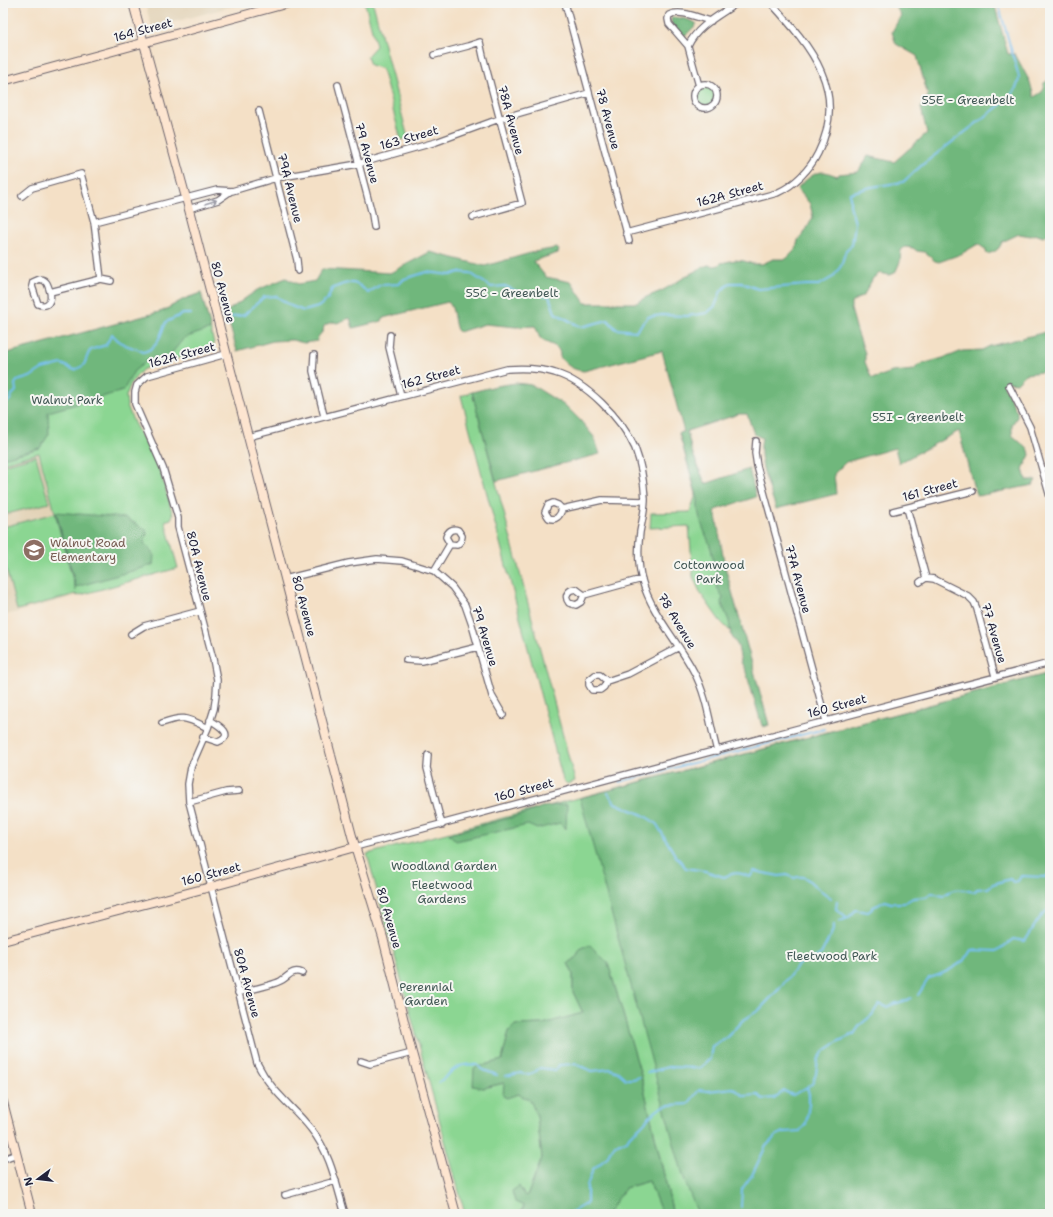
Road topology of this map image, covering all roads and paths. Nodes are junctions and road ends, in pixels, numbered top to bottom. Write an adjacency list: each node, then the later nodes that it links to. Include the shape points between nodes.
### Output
1 (133, 3): 7 (street, 80 Avenue)
2 (289, 3): 7 (street, 164 Street)
3 (565, 3): 13 (street, 78 Avenue)
4 (737, 3): 6 (street)
5 (772, 3): 25 (street, 162A Street, via 810,49 824,77 829,117 826,133 806,172 782,191)
6 (710, 21): 8 (street, via 694,35); 8 (street, via 682,13 669,15 668,24)
7 (143, 43): 10 (street, 164 Street); 20 (street, 80 Avenue)
8 (688, 46): 12 (street)
9 (434, 55): 15 (street, 78A Avenue, via 480,42)
10 (3, 81)
11 (338, 85): 16 (street, 79 Avenue)
12 (699, 86): 12 (street, via 694,92 694,101 700,107 710,108 718,98 716,91 710,85)
13 (589, 93): 15 (street, 163 Street); 25 (street, 78 Avenue)
14 (259, 111): 17 (street, 79A Avenue)
15 (499, 118): 16 (street, 163 Street, via 436,142); 22 (street, 78A Avenue, via 522,203)
16 (358, 164): 17 (street, 163 Street); 24 (street, 79 Avenue)
17 (276, 178): 18 (street, 163 Street); 27 (street, 79A Avenue)
18 (232, 191): 20 (street, 163 Street, via 217,190); 21 (street, 163 Street, one-way to 18, via 218,200)
19 (22, 196): 23 (street, via 32,188 81,174)
20 (186, 198): 21 (street, 80 Avenue); 23 (street, 163 Street)
21 (188, 209): 32 (street, 80 Avenue)
22 (473, 217)
23 (94, 222): 28 (street)
24 (374, 227)
25 (626, 233): 26 (street, 78 Avenue)
26 (628, 241)
27 (298, 272)
28 (100, 279): 29 (street); 30 (street)
29 (111, 281)
30 (50, 292): 30 (street, via 44,281 40,279 33,282 38,304 48,303 51,298)
31 (390, 335): 35 (street, via 389,347)
32 (226, 354): 38 (street, 162A Street, via 153,373 143,378 137,385 134,398); 39 (street, 80 Avenue)
33 (314, 355): 37 (street, via 313,371)
34 (1009, 386): 42 (street, via 1030,427)
35 (401, 396): 36 (street, 162 Street, via 497,371 539,370 557,373 581,386); 37 (street, 162 Street)
36 (610, 413): 43 (street, 78 Avenue, via 620,423 635,448 642,473)
37 (324, 416): 39 (street, 162 Street)
38 (141, 421): 54 (street, 80A Avenue, via 163,468 178,518 178,527)
39 (248, 437): 50 (street, 80 Avenue)
40 (756, 442): 64 (street, 77A Avenue, via 756,466)
41 (973, 491): 44 (street, 161 Street)
42 (1050, 497)
43 (645, 501): 45 (street, via 602,500); 51 (street, 78 Avenue, via 639,543)
44 (907, 508): 46 (street, 161 Street); 49 (street)
45 (562, 509)
46 (893, 511)
47 (450, 544): 48 (street)
48 (434, 571): 50 (street, via 402,561 377,559 349,563); 56 (street, 79 Avenue, via 452,587 465,605)
49 (926, 578): 52 (street); 60 (street, 77 Avenue, via 934,579 968,596 974,602)
50 (285, 579): 73 (street, 80 Avenue)
51 (642, 579): 53 (street); 57 (street, 78 Avenue, via 651,603)
52 (920, 582)
53 (584, 595)
54 (200, 612): 55 (street, via 144,626); 63 (street, 80A Avenue, via 217,680)
55 (132, 634)
56 (478, 647): 58 (street, via 422,661); 62 (street, 79 Avenue, via 492,696)
57 (679, 647): 61 (street, via 628,674); 68 (street, 78 Avenue, via 699,682)
58 (406, 660)
59 (1050, 663): 60 (street, 160 Street)
60 (995, 676): 64 (street, 160 Street)
61 (607, 680)
62 (503, 715)
63 (210, 720): 66 (street, 80A Avenue); 67 (street, via 223,728 225,736 218,742)
64 (826, 721): 68 (street, 160 Street)
65 (162, 723): 66 (street, via 182,718)
66 (208, 728): 67 (street, 80A Avenue)
67 (203, 737): 71 (street, 80A Avenue, via 189,775)
68 (717, 750): 72 (street, 160 Street)
69 (428, 755): 72 (street, via 427,768)
70 (239, 791): 71 (street)
71 (189, 802): 74 (street, 80A Avenue)
72 (442, 825): 73 (street, 160 Street)
73 (355, 847): 74 (street, 160 Street); 78 (street, 80 Avenue, via 383,938)
74 (211, 887): 75 (street, 160 Street); 77 (street, 80A Avenue)
75 (4, 941)
76 (302, 973): 77 (street, via 292,972 279,982)
77 (238, 992): 83 (street, 80A Avenue, via 260,1069 274,1090 306,1122 317,1137)
78 (412, 1053): 79 (street, via 370,1064); 87 (street, 80 Avenue)
79 (361, 1061)
80 (3, 1102): 81 (street)
81 (17, 1154): 82 (street); 85 (street)
82 (3, 1159)
83 (336, 1181): 84 (street); 86 (street, 80A Avenue)
84 (285, 1195)
85 (32, 1214)
86 (344, 1214)
87 (456, 1214)

